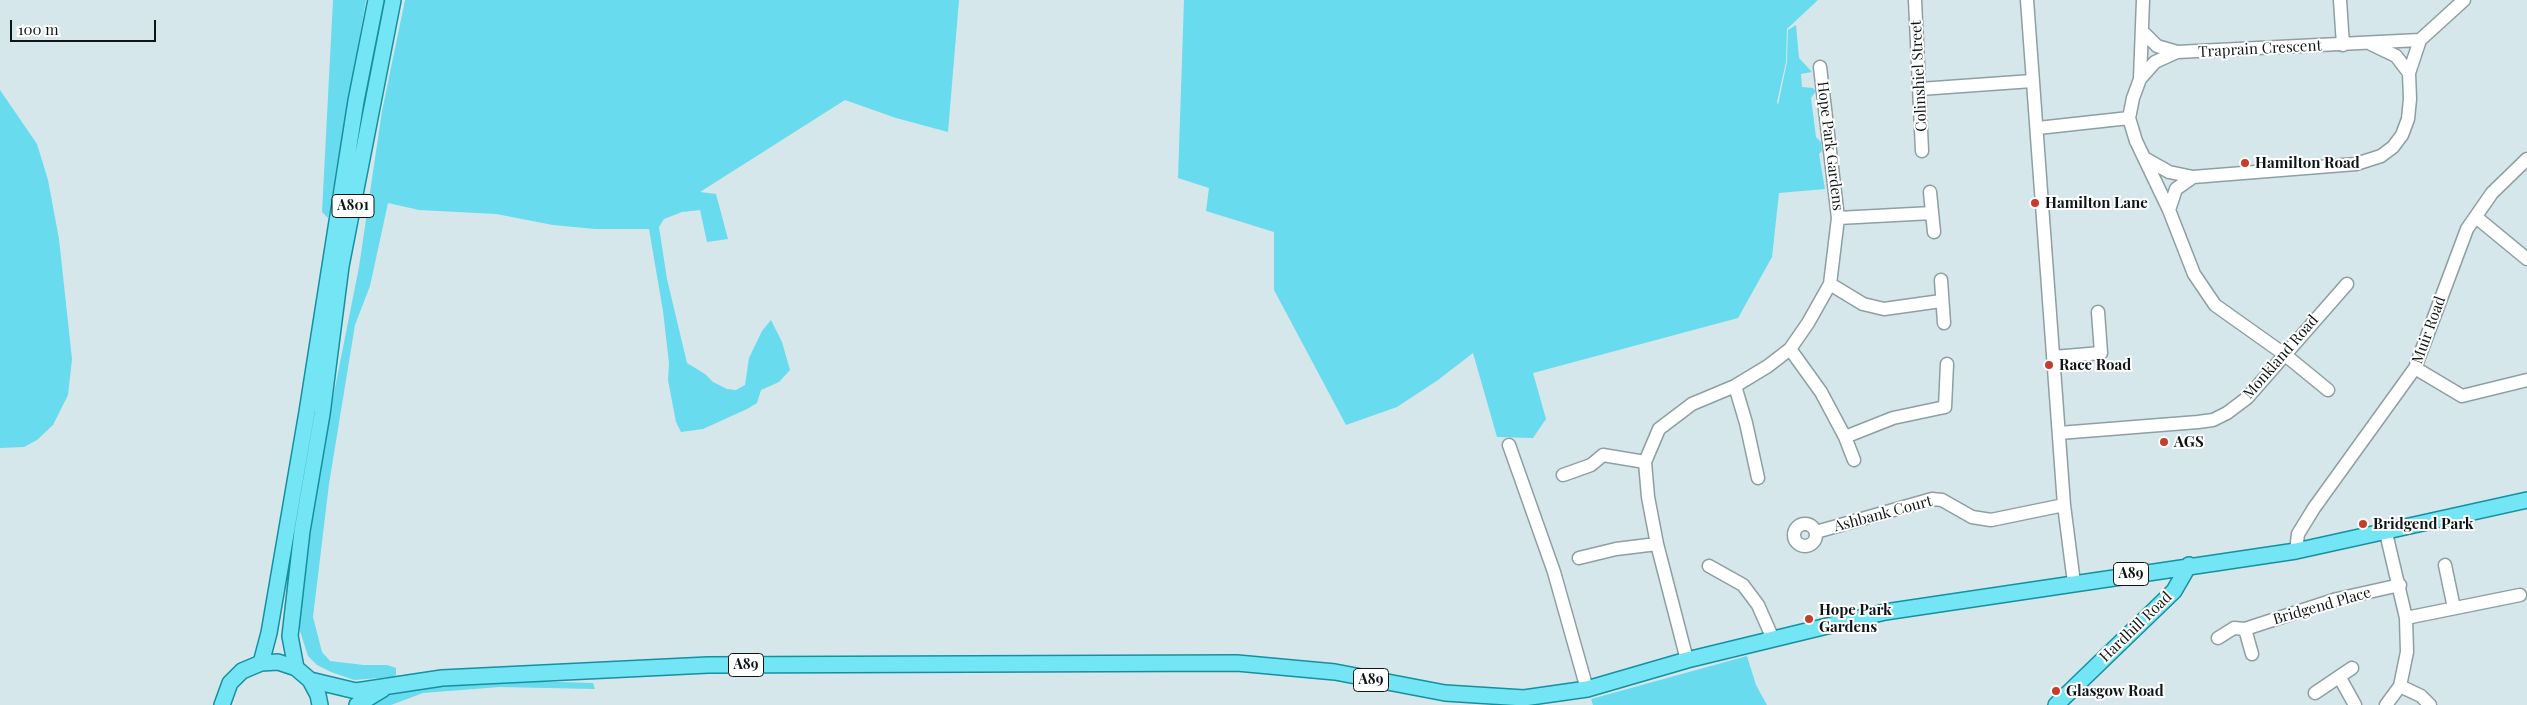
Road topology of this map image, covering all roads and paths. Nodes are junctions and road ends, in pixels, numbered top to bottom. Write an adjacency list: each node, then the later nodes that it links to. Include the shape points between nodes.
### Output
1 (376, 0): 72 (main road, A801, via 356,101 269,633)
2 (393, 0): 73 (main road, A801, via 341,266 322,414 302,531 290,636)
3 (1915, 0): 17 (street, Colinshiel Street)
4 (2027, 0): 16 (street)
5 (2143, 0): 8 (street)
6 (2340, 0): 10 (street, Traprain Crescent)
7 (2464, 0): 9 (street)
8 (2142, 31): 12 (street, Traprain Crescent, via 2157,46); 15 (street)
9 (2420, 40): 11 (street); 14 (street)
10 (2343, 44): 11 (street, Traprain Crescent); 12 (street, Traprain Crescent)
11 (2371, 44): 14 (street, Traprain Crescent, via 2396,56)
12 (2177, 52): 15 (street, Traprain Crescent, via 2155,62)
13 (1820, 67): 28 (street, Hope Park Gardens)
14 (2409, 73): 23 (street, via 2408,119 2402,135 2381,156 2356,164)
15 (2140, 80): 18 (street)
16 (2032, 81): 17 (street); 19 (street)
17 (1920, 89): 20 (street, Colinshiel Street)
18 (2129, 118): 19 (street); 21 (street)
19 (2038, 128): 39 (street)
20 (1922, 151)
21 (2146, 159): 23 (street, via 2168,172); 25 (street)
22 (2527, 159): 27 (street, Muir Road, via 2492,193)
23 (2193, 177): 25 (street, via 2176,189)
24 (1930, 192): 26 (street)
25 (2168, 210): 38 (street, via 2194,274 2214,305)
26 (1932, 213): 28 (street); 29 (street)
27 (2476, 217): 30 (street); 41 (street, Muir Road, via 2461,243)
28 (1838, 218): 32 (street, Hope Park Gardens)
29 (1934, 232)
30 (2527, 259)
31 (1941, 280): 34 (street)
32 (1830, 284): 34 (street, via 1863,304 1884,309); 37 (street, Hope Park Gardens)
33 (2347, 284): 38 (street, Monkland Road)
34 (1941, 301): 36 (street)
35 (2098, 312): 39 (street, via 2101,353)
36 (1944, 324)
37 (1790, 349): 43 (street, Hope Park Gardens); 46 (street, via 1821,392)
38 (2284, 354): 44 (street); 45 (street, Monkland Road, via 2247,398 2213,420)
39 (2053, 358): 45 (street)
40 (1948, 364): 46 (street, via 1945,407 1893,418)
41 (2415, 368): 42 (street, via 2462,396); 57 (street, Muir Road, via 2314,508 2298,534)
42 (2527, 380)
43 (1735, 386): 49 (street, Hope Park Gardens, via 1692,404 1659,429); 51 (street)
44 (2328, 390)
45 (2059, 433): 53 (street)
46 (1845, 437): 48 (street)
47 (1508, 444): 79 (street, via 1554,572)
48 (1854, 460)
49 (1645, 462): 50 (street, via 1603,455 1591,465); 56 (street, Hope Park Gardens)
50 (1563, 475)
51 (1758, 478)
52 (2527, 500): 55 (main road, A89)
53 (2064, 505): 54 (street, Ashbank Court, via 1991,520 1972,518 1942,500 1932,499); 62 (street)
54 (1816, 532)
55 (2386, 533): 57 (main road, A89); 63 (street)
56 (1657, 544): 58 (street); 71 (street, Hope Park Gardens)
57 (2296, 551): 59 (main road, A89)
58 (1579, 558)
59 (2189, 565): 62 (main road, A89); 85 (main road, Hardhill Road, via 2174,591)
60 (2445, 565): 65 (street)
61 (1709, 566): 69 (street, via 1744,585 1758,605)
62 (2074, 583): 69 (main road, A89, via 1885,612)
63 (2400, 585): 66 (street); 67 (street, Bridgend Place, via 2337,598)
64 (2520, 595): 65 (street)
65 (2454, 608): 66 (street)
66 (2406, 618): 77 (street, via 2408,652)
67 (2245, 629): 68 (street, Bridgend Place, via 2234,628); 70 (street)
68 (2218, 638)
69 (1773, 639): 71 (main road, A89)
70 (2252, 654)
71 (1687, 660): 79 (main road, A89)
72 (261, 663): 73 (main road, A89, via 278,662); 81 (main road, via 242,671 230,683)
73 (296, 668): 76 (main road, A89)
74 (2352, 668): 75 (street)
75 (2340, 678): 80 (street); 86 (street)
76 (310, 680): 78 (main road, A89, via 356,691); 83 (main road, A89)
77 (2400, 686): 87 (street); 88 (street, via 2421,696)
78 (386, 687): 79 (main road, A89, via 442,678 708,665 1237,663 1335,672 1445,693 1487,697 1524,698); 84 (main road, A89)
79 (1587, 689)
80 (2315, 693)
81 (223, 700): 82 (main road)
82 (210, 705)
83 (320, 705)
84 (358, 705)
85 (2056, 705)
86 (2356, 705)
87 (2386, 705)
88 (2430, 705)

